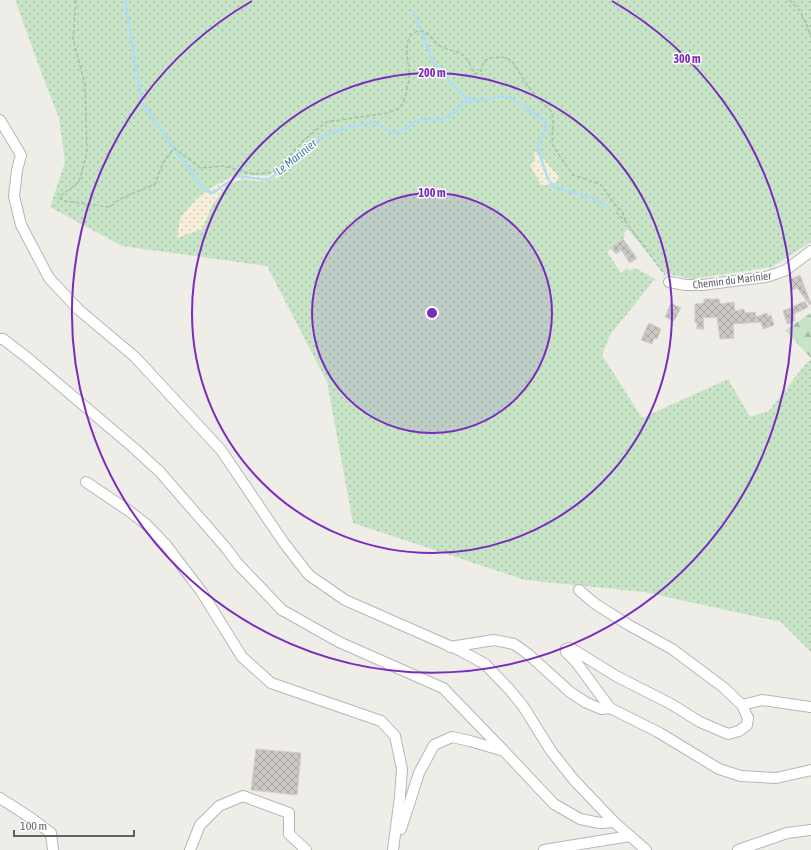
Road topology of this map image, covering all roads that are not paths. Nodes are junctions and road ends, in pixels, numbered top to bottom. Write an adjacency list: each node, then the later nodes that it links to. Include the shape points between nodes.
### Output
1 (0, 120): 7 (street, via 21,155 14,196 21,224 49,278 79,310 135,357 221,450 284,543 309,575 345,600)
2 (811, 251): 3 (street, Chemin du Marinier, via 786,270 766,277 702,285)
3 (669, 282)
4 (0, 339): 11 (street, via 35,364 160,472 238,564 282,610 339,642 443,688)
5 (86, 482): 21 (street, via 135,515 166,545 201,592 242,657 271,684 380,721 395,736 402,769)
6 (579, 590): 8 (street, via 627,624 672,649 723,687)
7 (450, 647): 10 (street, via 494,640 514,644 585,702 601,709); 14 (street, via 485,664 509,689 523,706 551,751 574,780)
8 (742, 705): 9 (street, via 762,700); 10 (street, via 748,718 747,726 728,734 700,722 574,650 566,649)
9 (811, 707)
10 (610, 708): 12 (street, via 658,732 719,769 741,776 776,778)
11 (504, 751): 14 (street, via 554,804 580,819 600,823); 21 (street, via 452,737 434,745 419,773)
12 (811, 770)
13 (0, 798): 18 (street, via 51,833)
14 (614, 822): 16 (street)
15 (811, 830): 23 (street, via 787,834)
16 (630, 836): 17 (street); 22 (street)
17 (644, 849)
18 (53, 850)
19 (190, 850): 20 (street, via 200,825 219,806 243,796 289,814 289,834)
20 (306, 850)
21 (394, 850)
22 (544, 850)
23 (738, 850)

